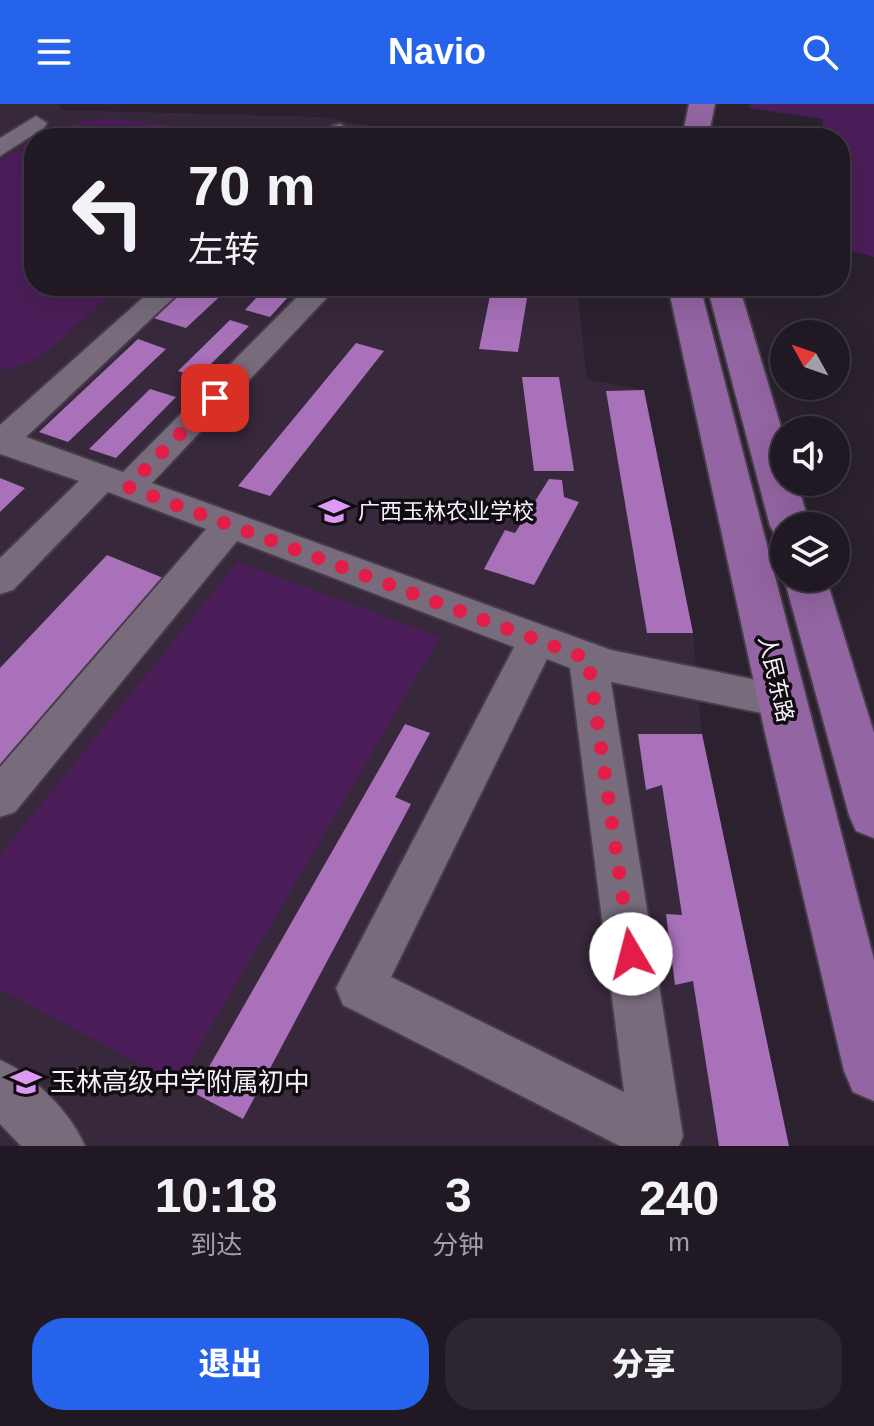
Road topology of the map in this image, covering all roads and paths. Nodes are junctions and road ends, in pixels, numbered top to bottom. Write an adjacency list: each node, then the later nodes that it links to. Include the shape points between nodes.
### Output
1 (702, 104): 4 (main road)
2 (36, 123): 3 (lane)
3 (29, 128)
4 (697, 128)
5 (24, 132): 6 (lane)
6 (0, 149)
7 (161, 296): 11 (lane)
8 (313, 296): 12 (lane)
9 (686, 296): 19 (main road, 人民东路)
10 (726, 296): 13 (main road)
11 (1, 441): 12 (lane)
12 (115, 482): 14 (lane); 15 (lane)
13 (786, 512)
14 (230, 525): 17 (lane); 20 (lane)
15 (0, 580)
16 (809, 592): 21 (main road)
17 (537, 640): 18 (lane); 18 (lane, via 360,988 656,1136)
18 (588, 659): 19 (lane)
19 (781, 700): 22 (main road, 人民东路)
20 (0, 798)
21 (874, 815)
22 (874, 1071)
23 (0, 1086): 24 (lane)
24 (58, 1146)

